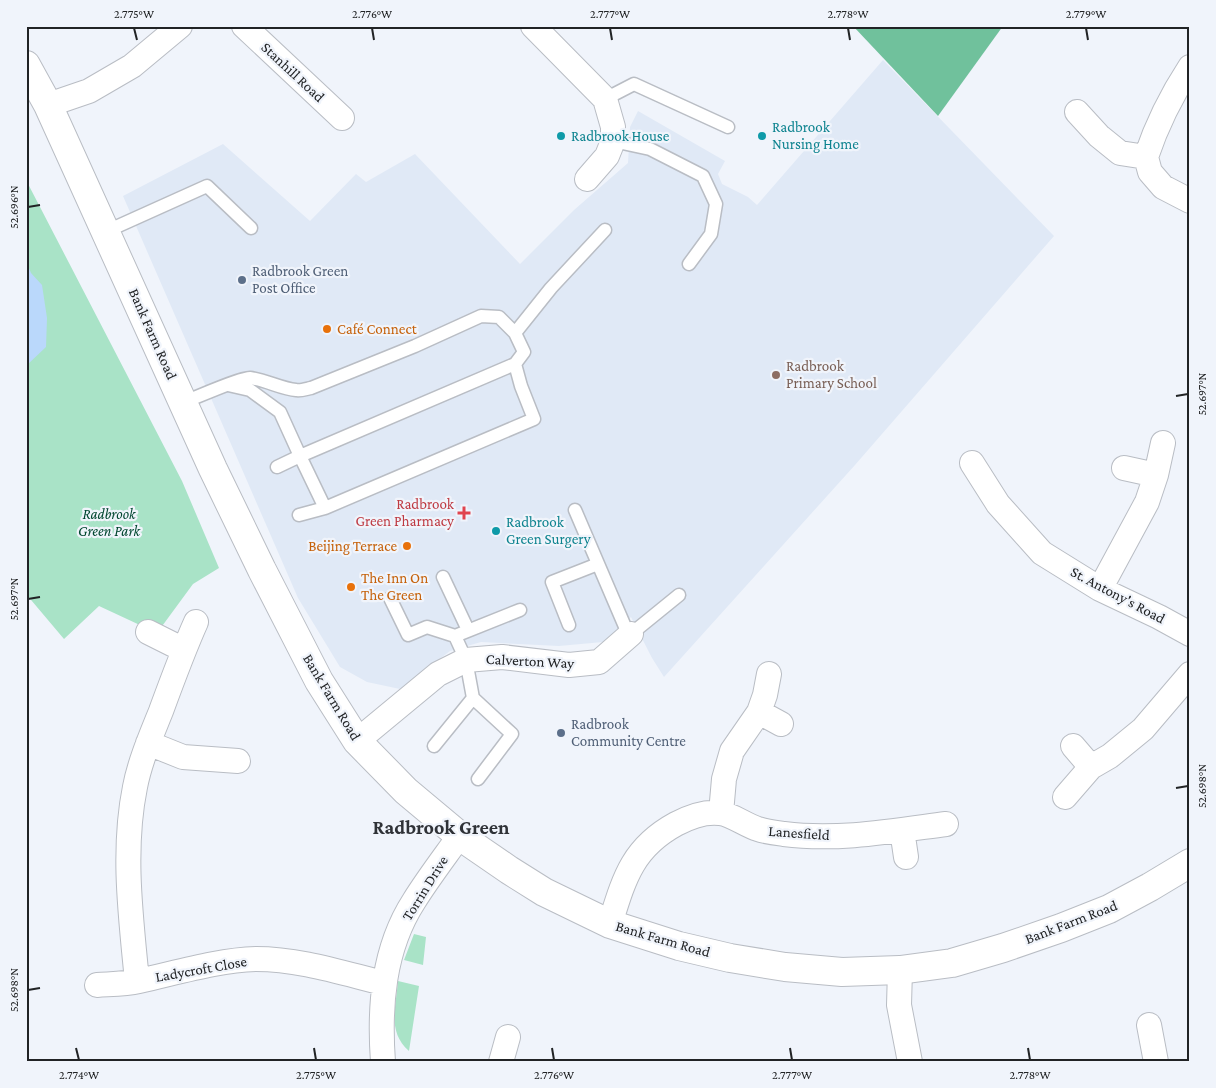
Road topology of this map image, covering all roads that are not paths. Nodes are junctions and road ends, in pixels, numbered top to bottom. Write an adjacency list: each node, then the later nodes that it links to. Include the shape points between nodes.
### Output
1 (180, 26): 7 (street, via 132,66 89,91)
2 (244, 26): 9 (street, Stanhill Road)
3 (532, 26): 6 (street)
4 (26, 65): 7 (street, Bank Farm Road)
5 (1190, 67): 12 (street, via 1156,127)
6 (605, 99): 10 (lane, via 634,84); 11 (street, via 613,127)
7 (48, 105): 17 (street, Bank Farm Road)
8 (1077, 112): 12 (street, via 1099,136 1120,152)
9 (342, 118)
10 (728, 127)
11 (613, 141): 13 (street, via 607,156); 18 (lane, via 650,149 703,176 716,204 712,234)
12 (1146, 157): 14 (street, via 1150,172 1163,187)
13 (587, 179)
14 (1190, 201)
15 (251, 228): 17 (lane, via 207,186)
16 (605, 230): 19 (lane, via 551,288)
17 (107, 231): 22 (street, Bank Farm Road)
18 (689, 264)
19 (515, 333): 20 (lane, via 524,352); 21 (lane, via 499,316 481,316 311,388 296,391 248,378)
20 (515, 364): 24 (lane); 29 (lane, via 534,419)
21 (228, 385): 22 (lane); 24 (lane, via 250,390 280,412)
22 (184, 402): 52 (street, Bank Farm Road, via 319,681)
23 (1163, 442): 28 (street)
24 (300, 456): 26 (lane); 29 (lane)
25 (972, 463): 34 (street, St. Antony's Road, via 998,504 1042,553)
26 (277, 467)
27 (1124, 468): 28 (street)
28 (1156, 475): 34 (street, via 1147,502)
29 (325, 508): 31 (lane)
30 (574, 510): 32 (lane)
31 (299, 515)
32 (598, 564): 39 (lane, via 552,582); 43 (lane)
33 (443, 577): 40 (lane)
34 (1100, 589): 42 (street, St. Antony's Road)
35 (679, 595): 43 (lane)
36 (390, 598): 44 (lane, via 408,635 427,627)
37 (520, 610): 40 (lane)
38 (196, 622): 45 (street, Ladycroft Close)
39 (569, 625)
40 (468, 630): 44 (lane)
41 (148, 632): 45 (street)
42 (1190, 634)
43 (630, 635): 46 (street, Calverton Way, via 598,662 569,665 502,657)
44 (455, 636): 46 (lane)
45 (184, 650): 53 (street, Ladycroft Close)
46 (466, 660): 49 (lane); 52 (street, Calverton Way, via 438,674)
47 (769, 674): 50 (street)
48 (1190, 674): 57 (street, via 1143,729)
49 (473, 698): 54 (lane); 58 (lane, via 512,734)
50 (759, 712): 51 (street); 60 (street, via 732,751 724,779)
51 (780, 724)
52 (358, 741): 63 (street, Bank Farm Road, via 406,791)
53 (148, 743): 56 (street, via 183,758); 68 (street, Ladycroft Close, via 135,787 131,822 130,902)
54 (434, 746)
55 (1073, 746): 57 (street)
56 (238, 761)
57 (1091, 767): 59 (street)
58 (478, 779)
59 (1065, 796)
60 (721, 813): 62 (street, Lanesfield, via 759,830 784,834 842,835); 66 (street, Lanesfield, via 691,816 658,834 634,860)
61 (946, 824): 62 (street, Lanesfield)
62 (902, 830): 64 (street)
63 (461, 837): 66 (street, Bank Farm Road, via 544,892); 69 (street, Torrin Drive, via 412,903 395,940)
64 (906, 858)
65 (1190, 863): 67 (street, Bank Farm Road, via 1109,909 1061,928 952,963)
66 (610, 924): 67 (street, Bank Farm Road, via 679,946 785,967 842,972)
67 (900, 970): 75 (street, via 900,1005)
68 (136, 982): 69 (street, Ladycroft Close, via 255,959 326,968); 70 (street, Ladycroft Close)
69 (383, 983): 73 (street, Torrin Drive, via 380,1029)
70 (97, 985)
71 (1149, 1025): 76 (street)
72 (508, 1037): 74 (street)
73 (383, 1062)
74 (501, 1062)
75 (910, 1062)
76 (1156, 1062)

